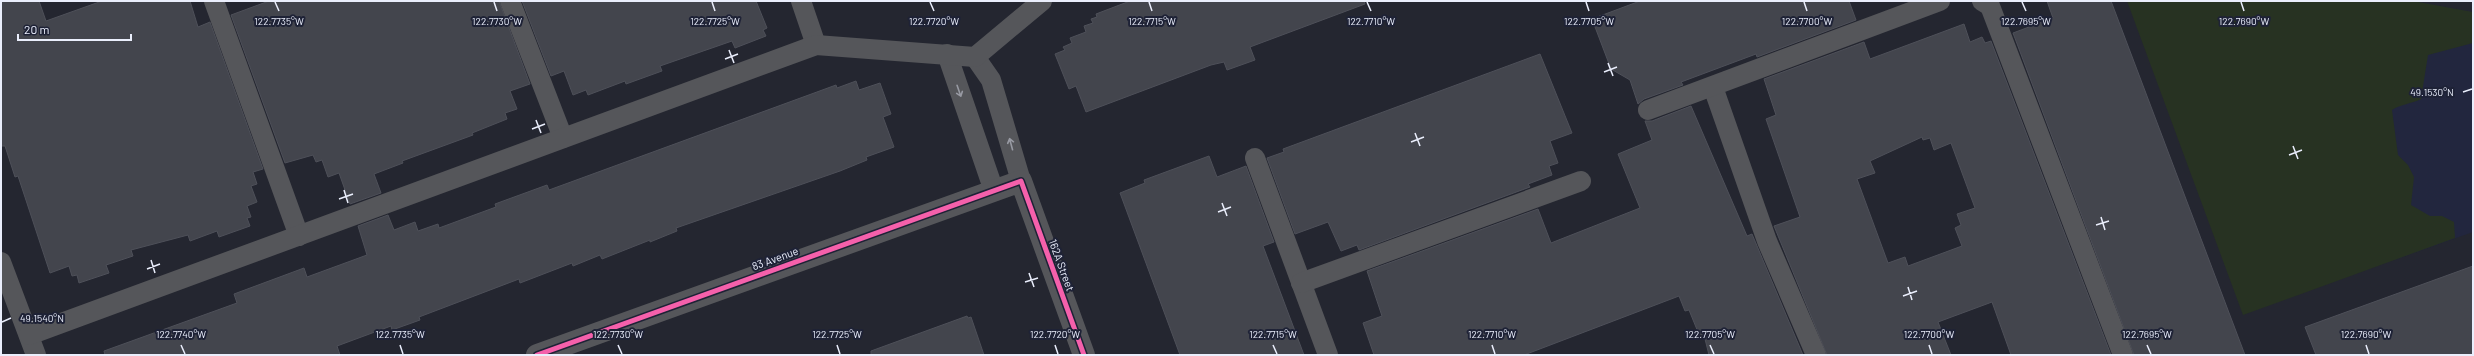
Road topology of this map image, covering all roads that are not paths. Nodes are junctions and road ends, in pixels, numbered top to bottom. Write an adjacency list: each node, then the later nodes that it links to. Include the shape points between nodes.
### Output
1 (214, 1): 17 (lane)
2 (510, 1): 12 (lane)
3 (801, 1): 7 (lane)
4 (1042, 1): 9 (lane)
5 (1940, 1): 10 (lane)
6 (1991, 3): 26 (lane)
7 (816, 45): 8 (lane); 12 (lane)
8 (947, 54): 9 (lane); 16 (lane, one-way to 16)
9 (975, 57): 14 (lane, one-way to 9, via 991,80)
10 (1713, 87): 11 (lane); 25 (lane, via 1768,241)
11 (1648, 110)
12 (563, 138): 17 (lane)
13 (1255, 158): 19 (lane)
14 (1021, 181): 16 (street, 83 Avenue); 23 (street, 162A Street)
15 (1581, 181): 19 (lane)
16 (994, 191): 21 (street, 83 Avenue)
17 (299, 236): 20 (lane)
18 (1, 262): 20 (lane)
19 (1301, 283): 24 (lane)
20 (29, 335): 22 (lane)
21 (539, 354)
22 (36, 355)
23 (1084, 355)
24 (1328, 355)
25 (1816, 355)
26 (2123, 355)

